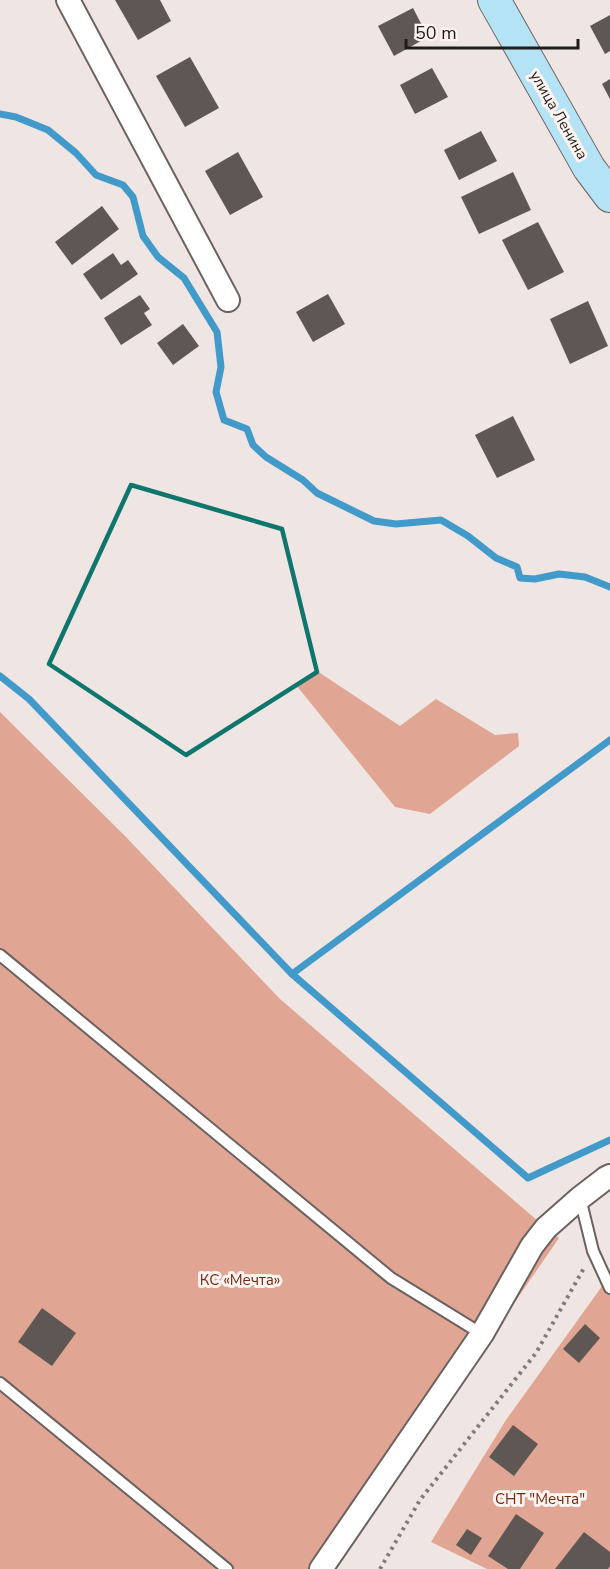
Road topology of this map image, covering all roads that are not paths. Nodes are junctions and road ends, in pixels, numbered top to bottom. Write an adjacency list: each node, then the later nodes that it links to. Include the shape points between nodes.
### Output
1 (68, 0): 4 (street)
2 (494, 0): 3 (main road, улица Ленина, via 589,168)
3 (610, 196)
4 (228, 300)
5 (0, 956): 9 (lane, via 391,1278)
6 (610, 1176): 7 (street)
7 (580, 1198): 8 (lane, via 593,1251); 9 (street, via 532,1246)
8 (610, 1288)
9 (482, 1334): 12 (street)
10 (0, 1383): 11 (lane)
11 (227, 1569)
12 (321, 1569)

